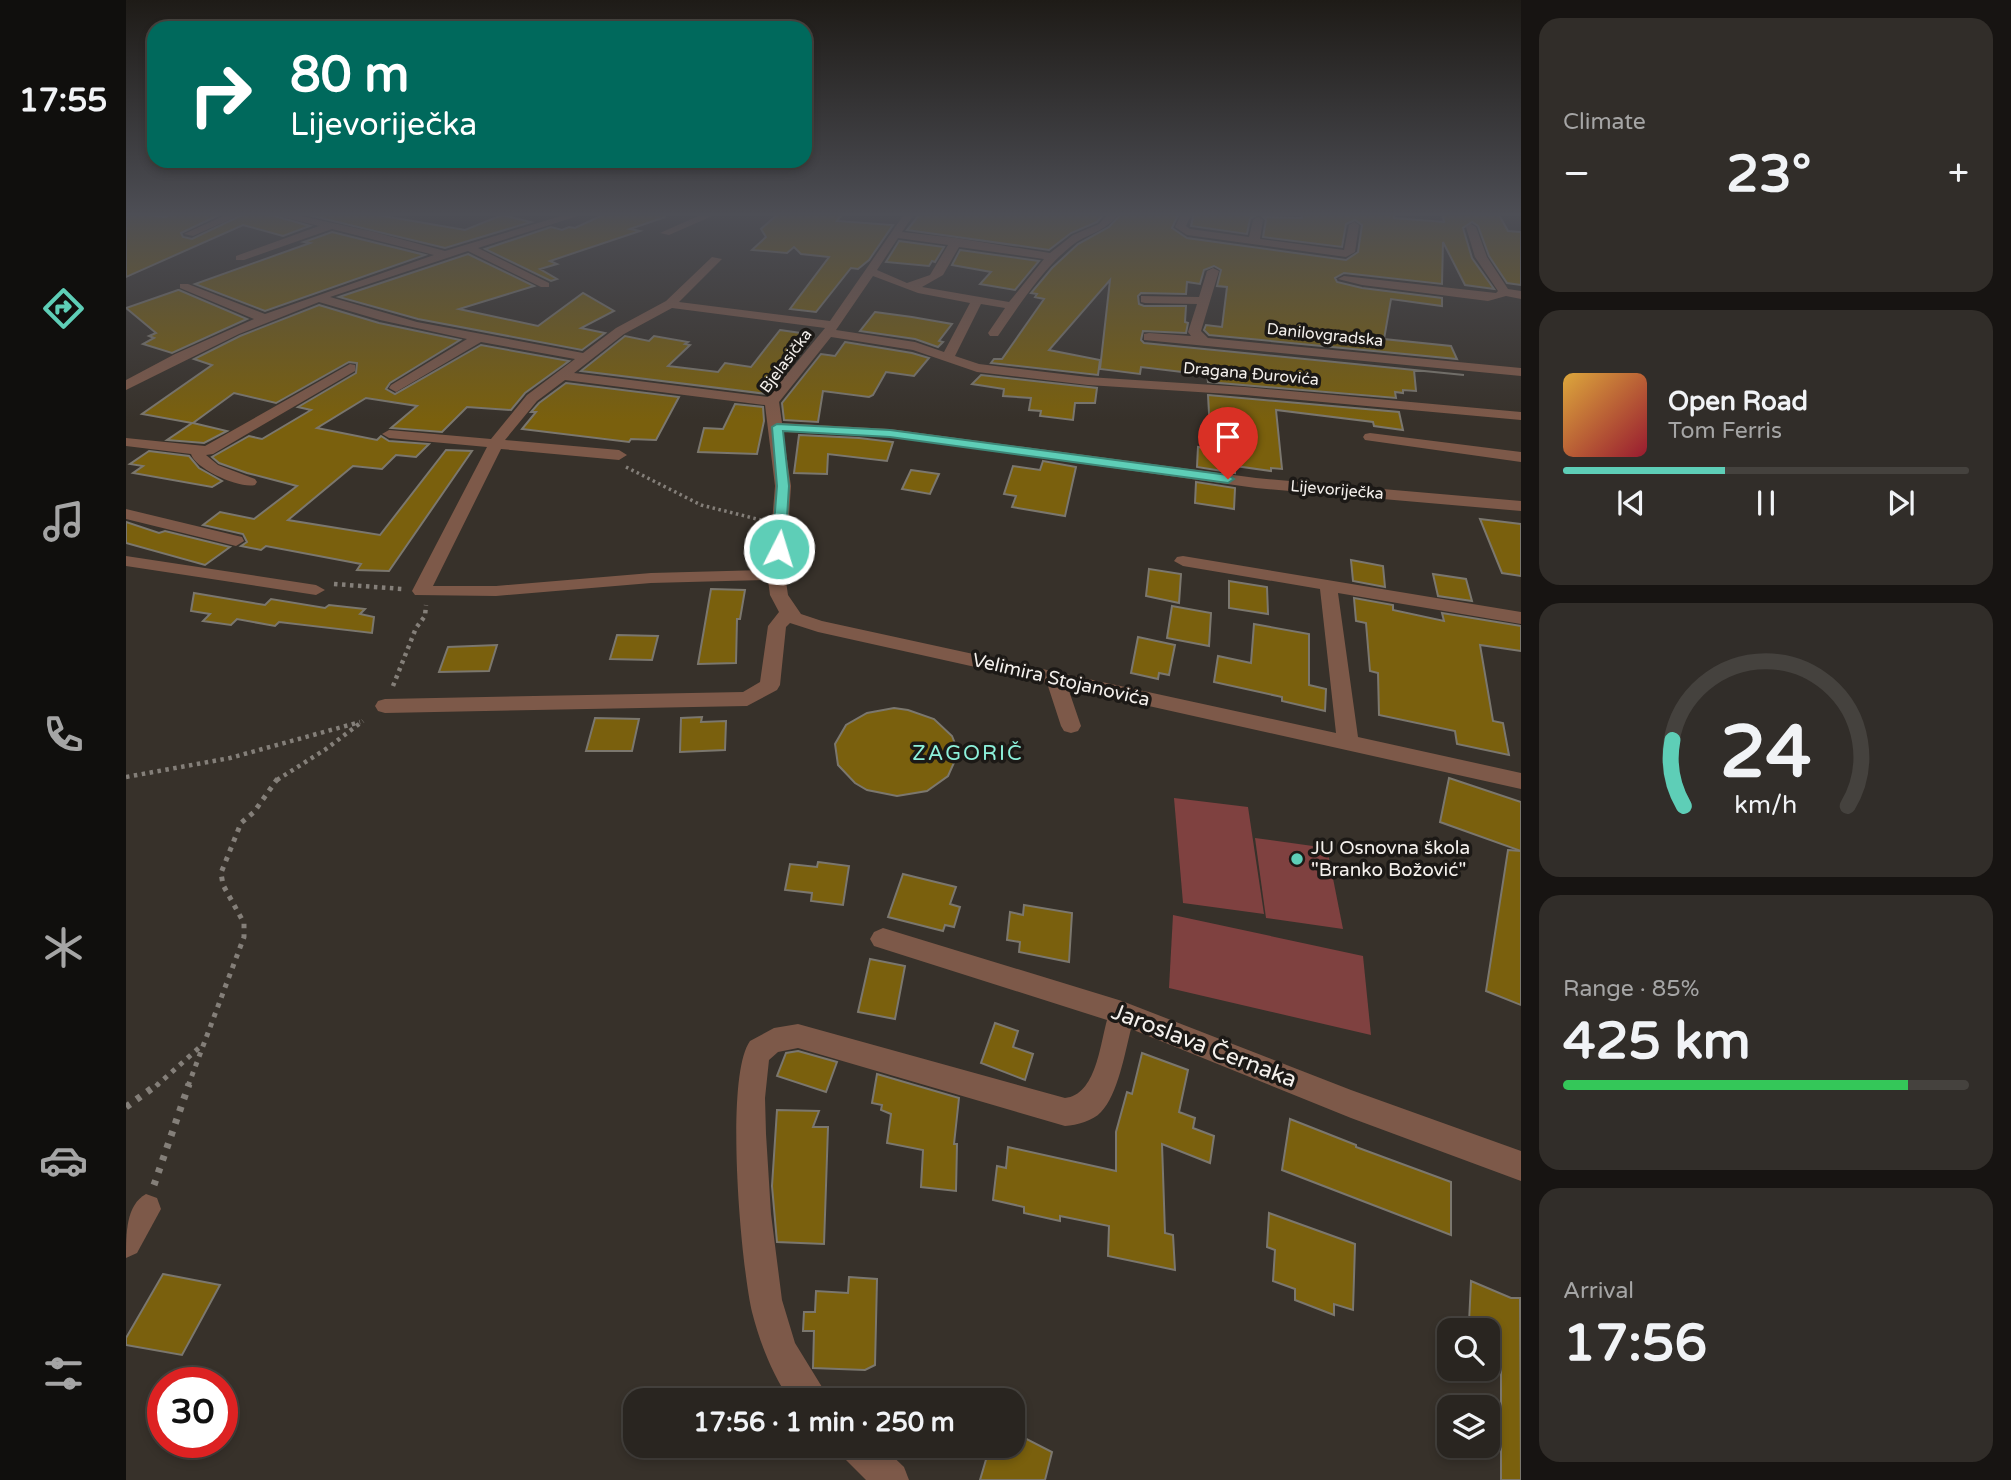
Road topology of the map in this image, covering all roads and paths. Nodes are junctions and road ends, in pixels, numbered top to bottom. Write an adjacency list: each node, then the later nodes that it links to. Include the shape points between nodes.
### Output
1 (367, 282): 16 (street)
2 (539, 282): 11 (street)
3 (692, 282): 20 (street)
4 (863, 282): 23 (street, Bjelasička)
5 (895, 282): 13 (street)
6 (925, 282): 13 (street)
7 (1031, 282): 21 (street)
8 (1209, 282): 19 (street)
9 (1363, 282): 14 (street, via 1488,297)
10 (1497, 282): 14 (street)
11 (545, 285)
12 (184, 286): 22 (street)
13 (905, 287): 17 (street)
14 (1504, 292): 15 (street)
15 (1521, 295)
16 (320, 298): 22 (street); 25 (street)
17 (978, 299): 21 (street); 29 (street)
18 (1145, 299): 19 (street)
19 (1203, 301): 27 (street, via 1194,332)
20 (670, 304): 23 (street, Dragana Đurovića); 28 (street)
21 (1012, 306): 24 (street)
22 (266, 319): 35 (street)
23 (830, 329): 29 (street, Dragana Đurovića); 37 (street, Bjelasička)
24 (994, 333)
25 (480, 337): 28 (street); 36 (street)
26 (1149, 337): 27 (street, Danilovgradska)
27 (1204, 341): 33 (street, Danilovgradska)
28 (584, 357): 34 (street)
29 (948, 357): 32 (street, Dragana Đurovića)
30 (931, 363): 32 (street, Dragana Đurovića)
31 (350, 368): 44 (street, via 219,447)
32 (977, 368): 38 (street, Dragana Đurovića)
33 (1521, 372)
34 (561, 375): 37 (street); 43 (street, via 532,398)
35 (126, 386)
36 (396, 388)
37 (772, 402): 39 (street, Bjelasička)
38 (1521, 416)
39 (777, 427): 48 (street, Lijevoriječka, via 890,433 1256,483); 50 (street)
40 (389, 434): 43 (street)
41 (1370, 437): 46 (street)
42 (126, 442): 44 (street)
43 (495, 443): 45 (street); 57 (street)
44 (198, 452): 47 (street, via 199,458 214,468)
45 (619, 455): 50 (path, via 617,462 701,505)
46 (1521, 457)
47 (249, 482)
48 (1521, 506)
49 (126, 514): 51 (street)
50 (782, 523): 54 (street)
51 (236, 541)
52 (126, 561): 56 (street)
53 (1184, 561): 55 (street)
54 (776, 575): 57 (street); 58 (street, via 779,595)
55 (1328, 584): 59 (street); 64 (street)
56 (313, 589): 57 (path, via 316,582)
57 (424, 591): 61 (path, via 425,616)
58 (789, 613): 60 (street, Velimira Stojanovića, via 818,626); 61 (street, via 777,626 770,685 747,699)
59 (1521, 618)
60 (1056, 678): 63 (street); 64 (street, Velimira Stojanovića)
61 (385, 706): 62 (path)
62 (363, 721): 65 (path, via 230,758); 69 (path, via 279,777 241,822 221,873 244,923 244,937)
63 (1072, 726)
64 (1348, 744): 66 (street, Velimira Stojanovića)
65 (126, 777)
66 (1521, 781)
67 (883, 939): 68 (street, Jaroslava Černaka)
68 (1122, 1013): 71 (street, Jaroslava Černaka); 74 (street, via 1098,1093 1086,1106 1070,1112 798,1036 777,1039 756,1053 750,1082 753,1167 766,1299 784,1357)
69 (202, 1045): 70 (path, via 170,1076); 72 (path)
70 (126, 1107)
71 (1521, 1166)
72 (145, 1209): 73 (street)
73 (126, 1242)
74 (801, 1388)
75 (870, 1458): 76 (street)
76 (891, 1480)

